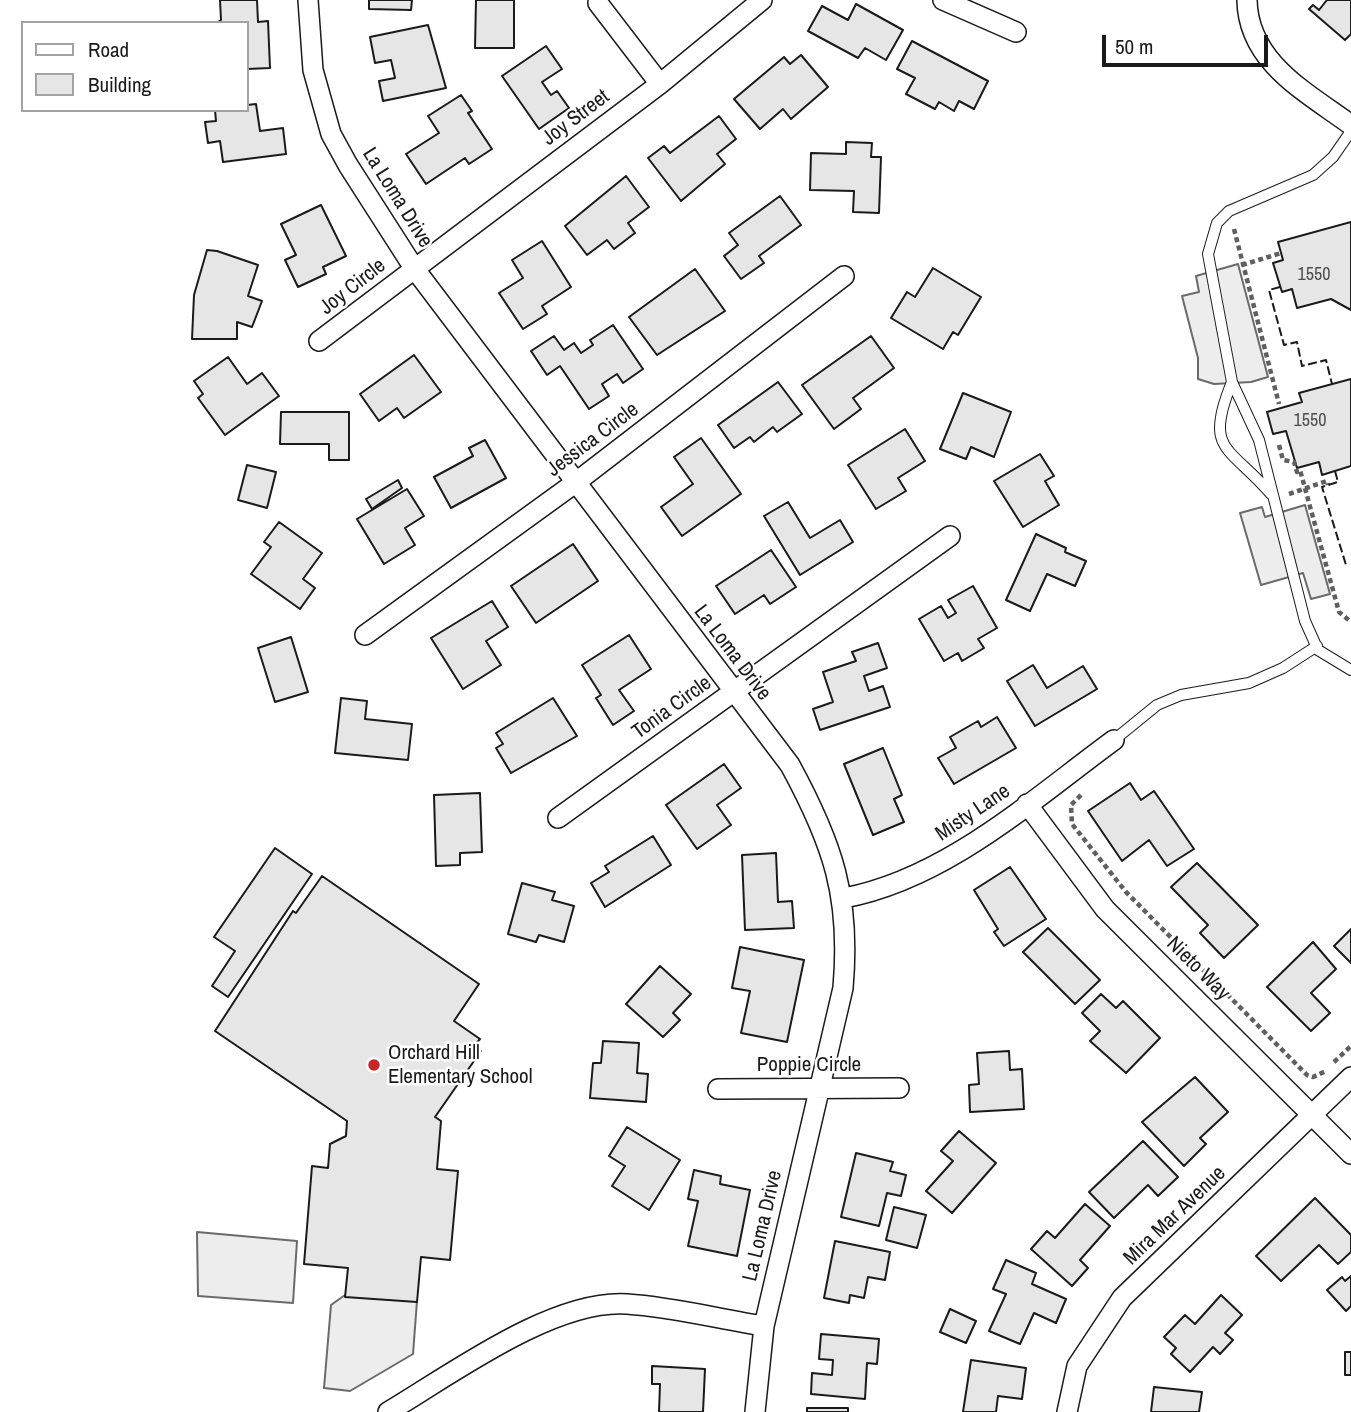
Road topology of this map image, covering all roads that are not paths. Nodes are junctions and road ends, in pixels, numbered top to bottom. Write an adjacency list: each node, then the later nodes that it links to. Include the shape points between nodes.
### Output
1 (309, 0): 10 (street, La Loma Drive, via 313,70 331,134)
2 (762, 0): 7 (street, Joy Street)
3 (943, 0): 6 (street)
4 (1247, 0): 8 (street, via 1253,37 1266,58)
5 (598, 3): 7 (street)
6 (1016, 32)
7 (660, 84): 10 (street, Joy Street)
8 (1351, 125)
9 (1351, 131): 13 (lane, via 1333,157 1313,174 1229,211 1217,223 1208,254)
10 (414, 268): 12 (street, Joy Circle); 14 (street, La Loma Drive)
11 (844, 276): 14 (street, Jessica Circle)
12 (319, 341)
13 (1232, 382): 15 (lane, via 1259,440); 15 (lane, via 1221,411 1219,439)
14 (575, 483): 17 (street, Jessica Circle); 20 (street, La Loma Drive)
15 (1272, 494): 18 (lane, via 1305,621)
16 (950, 536): 20 (street, Tonia Circle)
17 (365, 635)
18 (1317, 646): 19 (lane); 21 (lane, via 1283,668 1249,682 1181,695 1157,705)
19 (1351, 670)
20 (733, 692): 23 (street, Tonia Circle); 24 (street, La Loma Drive, via 790,765 813,807)
21 (1114, 740): 22 (street, Misty Lane)
22 (1027, 804): 24 (street, Misty Lane, via 950,857 874,892); 29 (street, Nieto Way, via 1105,909)
23 (558, 818)
24 (844, 898): 26 (street, La Loma Drive, via 847,945 843,988)
25 (1351, 1077): 29 (street, Mira Mar Avenue)
26 (820, 1087): 27 (street, Poppie Circle); 28 (street, Poppie Circle); 31 (street, La Loma Drive)
27 (899, 1088)
28 (718, 1089)
29 (1313, 1115): 30 (street, Nieto Way); 34 (street, Mira Mar Avenue, via 1122,1298 1077,1366)
30 (1351, 1154)
31 (764, 1326): 32 (street, via 626,1304 581,1308 519,1334); 33 (street, La Loma Drive)
32 (388, 1412)
33 (755, 1412)
34 (1068, 1412)

